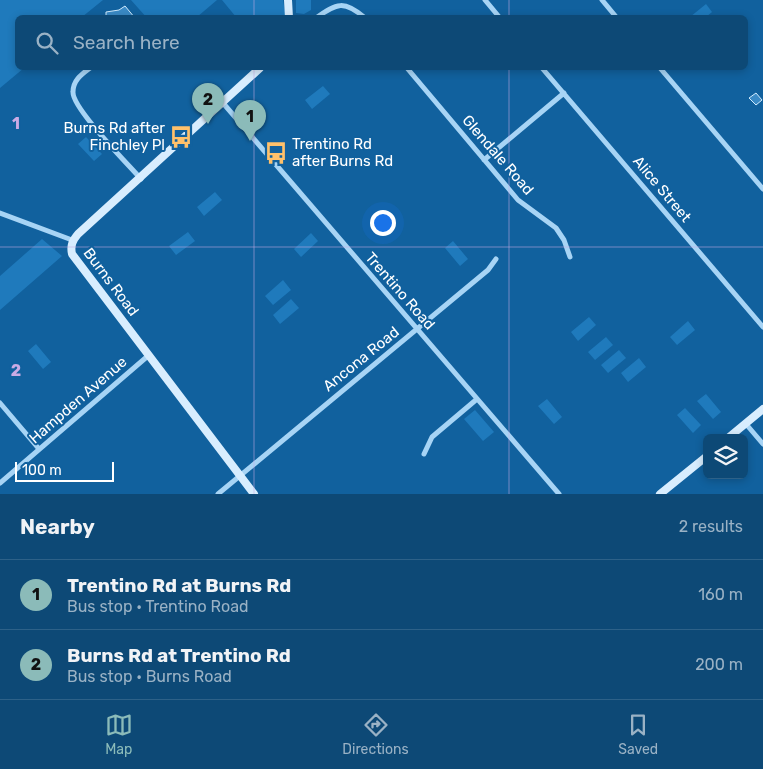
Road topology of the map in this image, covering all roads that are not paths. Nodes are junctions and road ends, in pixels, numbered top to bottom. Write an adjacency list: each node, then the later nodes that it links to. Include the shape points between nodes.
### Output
1 (288, 0): 4 (main road)
2 (485, 0): 7 (street)
3 (602, 0): 8 (street)
4 (291, 15)
5 (320, 15): 6 (street, via 340,3)
6 (362, 15)
7 (498, 15)
8 (614, 15)
9 (88, 70): 17 (street, via 76,80 75,104)
10 (258, 70): 15 (main road, Burns Road)
11 (409, 70): 16 (street, Glendale Road)
12 (544, 70): 14 (street, Alice Street)
13 (662, 70): 18 (street)
14 (564, 93): 16 (street); 23 (street, Alice Street)
15 (223, 103): 17 (main road, Burns Road); 24 (street, Trentino Road)
16 (484, 160): 21 (street, Glendale Road, via 521,203 556,228)
17 (140, 178): 20 (main road, Burns Road)
18 (763, 189)
19 (0, 213): 20 (street)
20 (72, 240): 25 (main road, Burns Road, via 72,254)
21 (570, 257)
22 (496, 259): 24 (street, Ancona Road, via 488,270)
23 (763, 326)
24 (416, 330): 26 (street, Trentino Road); 35 (street, Ancona Road)
25 (149, 355): 32 (street, Hampden Avenue); 35 (main road, Burns Road)
26 (477, 399): 33 (street, via 432,437); 39 (street, Trentino Road)
27 (0, 404): 32 (street)
28 (763, 408): 29 (main road)
29 (746, 424): 30 (main road); 31 (street)
30 (733, 434)
31 (763, 444)
32 (39, 449): 36 (street, Hampden Avenue)
33 (424, 454)
34 (703, 459): 40 (main road)
35 (240, 475): 37 (street, Ancona Road); 38 (main road, Burns Road)
36 (0, 483)
37 (218, 494)
38 (254, 494)
39 (559, 494)
40 (660, 494)

